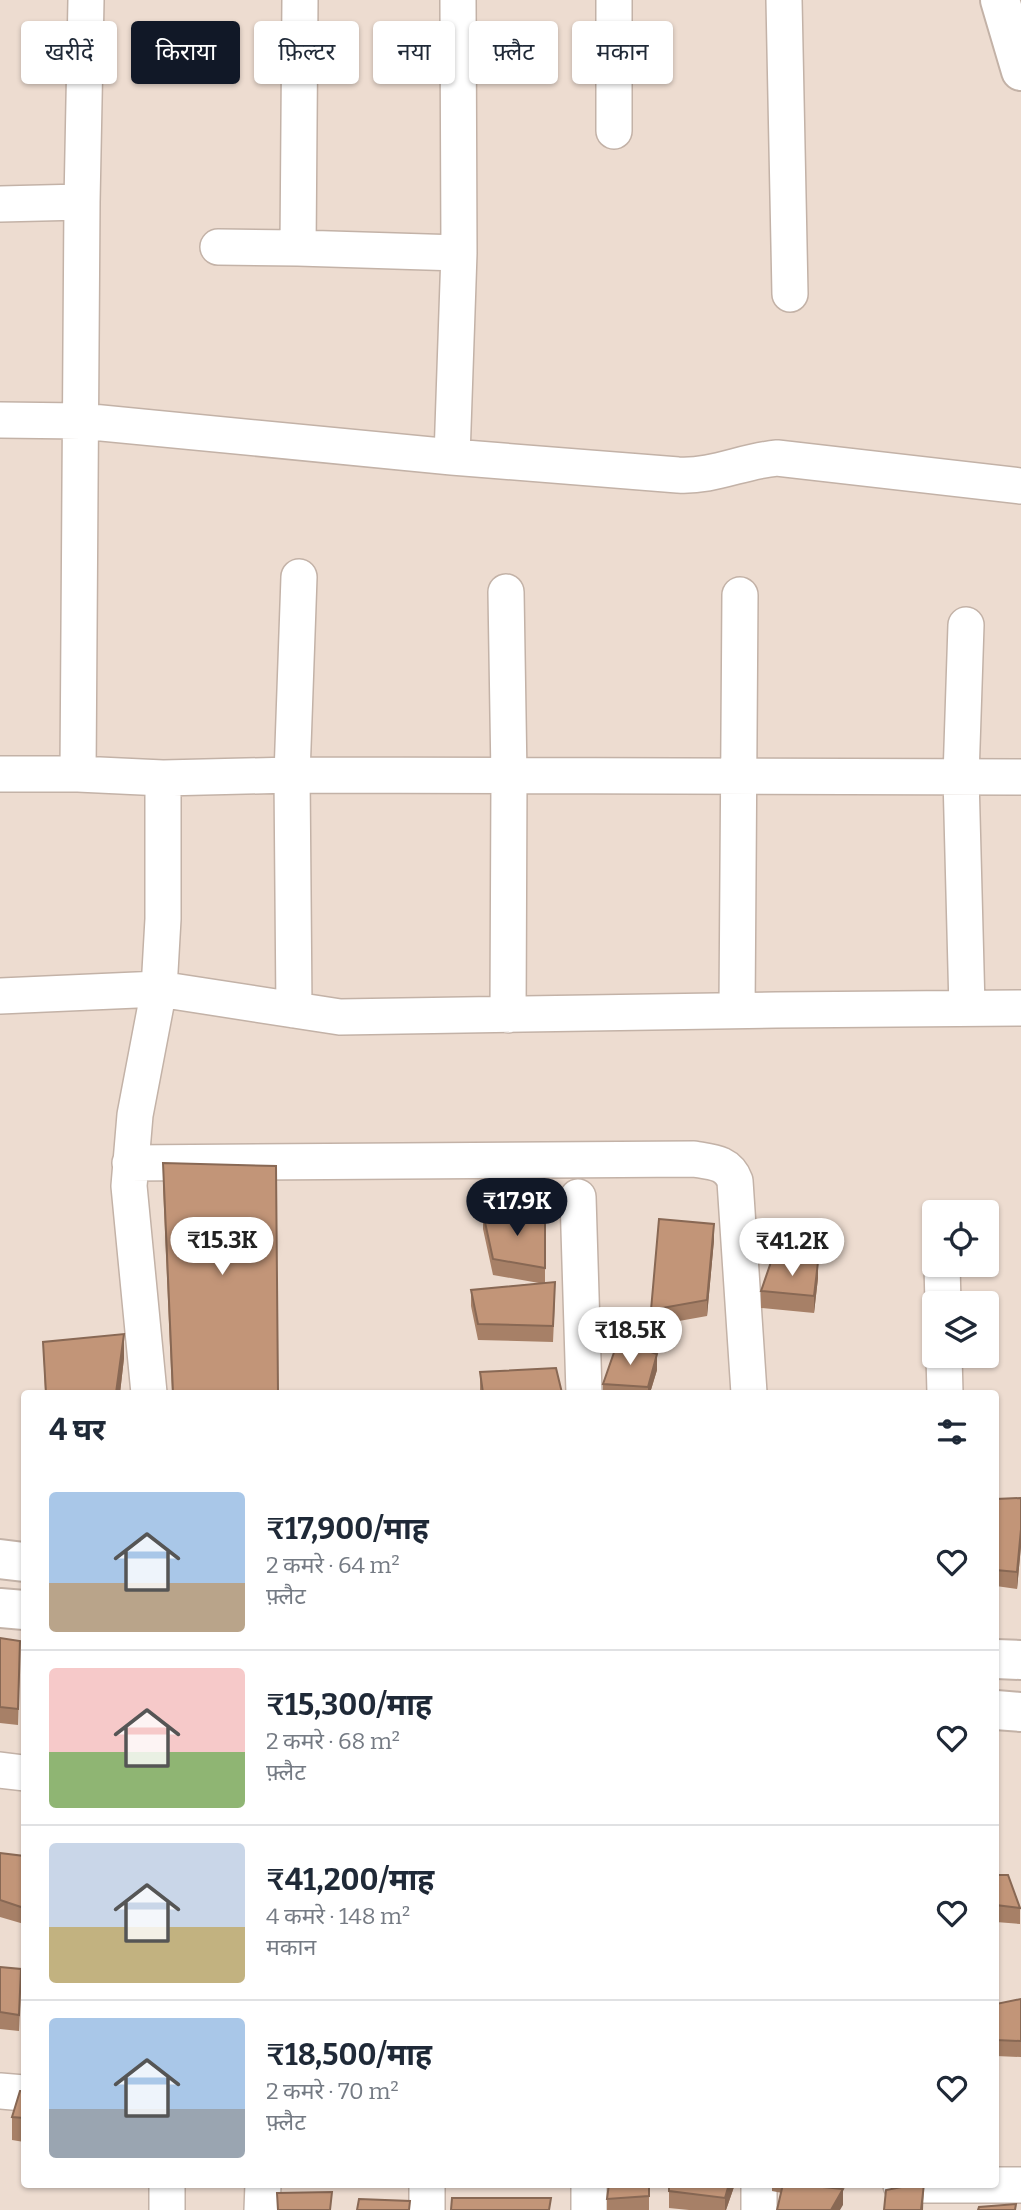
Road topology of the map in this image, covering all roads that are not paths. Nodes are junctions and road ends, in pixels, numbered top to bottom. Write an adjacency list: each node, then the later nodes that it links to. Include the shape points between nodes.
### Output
1 (86, 0): 9 (street)
2 (300, 0): 12 (street)
3 (458, 0): 13 (street)
4 (614, 0): 8 (street)
5 (785, 0): 14 (street)
6 (1000, 0): 7 (main road)
7 (1021, 71)
8 (614, 131)
9 (82, 202): 10 (street); 16 (street)
10 (0, 204)
11 (218, 247): 12 (street)
12 (298, 248): 13 (street)
13 (459, 253): 17 (street)
14 (790, 294)
15 (0, 420): 16 (street)
16 (81, 421): 17 (street); 24 (street)
17 (452, 457): 18 (street, via 693,476 777,458)
18 (1021, 486)
19 (299, 577): 25 (street)
20 (506, 592): 26 (street)
21 (740, 595): 27 (street)
22 (966, 625): 28 (street)
23 (0, 774): 24 (street)
24 (78, 774): 29 (street)
25 (292, 775): 26 (street); 29 (street); 35 (street)
26 (509, 776): 27 (street); 37 (street)
27 (738, 777): 28 (street); 36 (street)
28 (961, 777): 30 (street); 33 (street)
29 (163, 778): 32 (street, via 163,919)
30 (1021, 778)
31 (0, 996): 32 (street)
32 (156, 1002): 35 (street); 38 (street)
33 (967, 1008): 34 (street); 36 (street)
34 (1021, 1009)
35 (294, 1010): 37 (street, via 340,1017)
36 (737, 1010): 37 (street)
37 (508, 1015)
38 (130, 1163): 41 (street); 43 (street, via 694,1159 725,1166 735,1181)
39 (578, 1197): 42 (street)
40 (944, 1368): 44 (street)
41 (149, 1390)
42 (584, 1390)
43 (749, 1390)
44 (945, 1390)
45 (0, 1559): 46 (main road)
46 (21, 1562)
47 (0, 1608): 48 (main road)
48 (21, 1610)
49 (999, 1659): 50 (main road)
50 (1021, 1660)
51 (999, 1710): 52 (main road)
52 (1021, 1712)
53 (0, 1770): 54 (street)
54 (21, 1773)
55 (0, 2091): 56 (street)
56 (21, 2093)
57 (999, 2185): 58 (street)
58 (1021, 2185)
59 (167, 2188): 64 (street)
60 (263, 2188): 65 (street)
61 (427, 2188): 66 (street)
62 (589, 2188): 67 (street)
63 (759, 2188): 68 (street)
64 (167, 2210)
65 (262, 2210)
66 (427, 2210)
67 (589, 2210)
68 (759, 2210)

